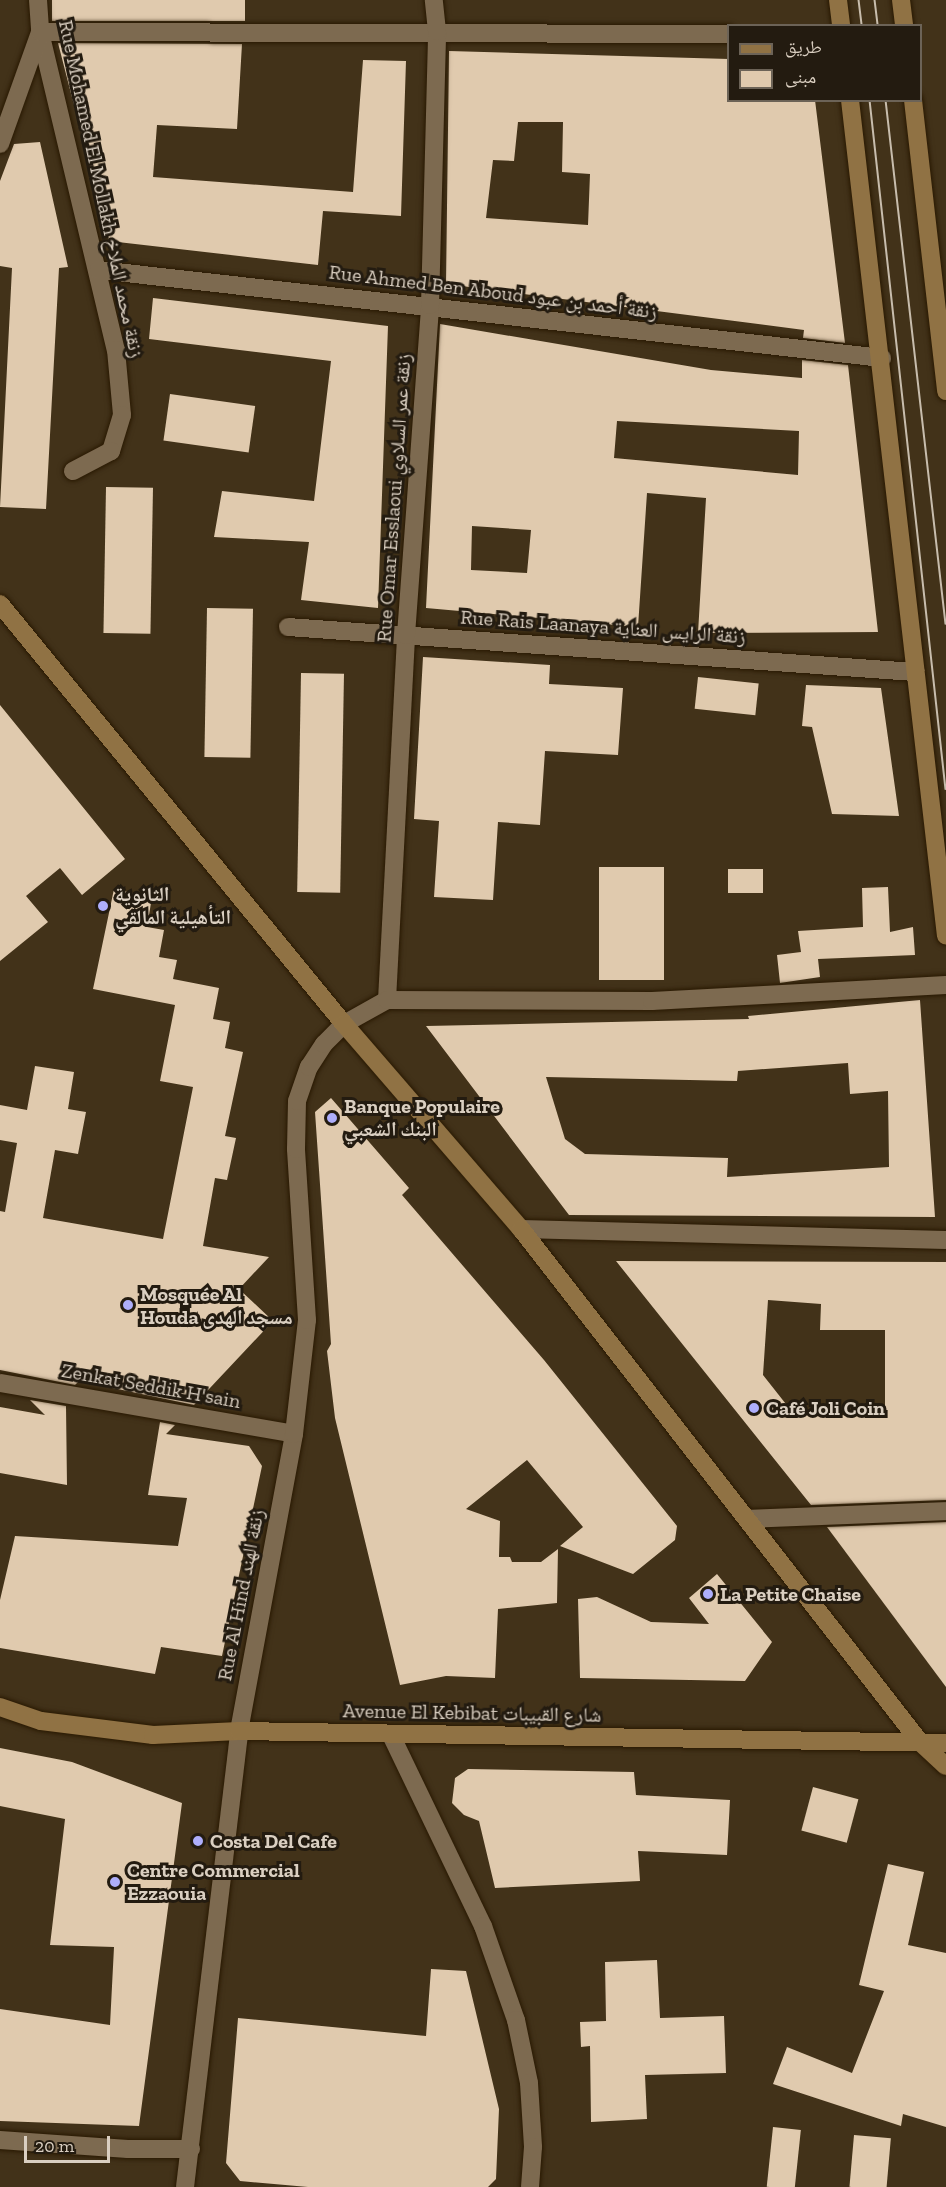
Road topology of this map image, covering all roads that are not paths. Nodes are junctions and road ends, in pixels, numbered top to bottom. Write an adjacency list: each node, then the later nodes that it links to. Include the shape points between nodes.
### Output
1 (38, 0): 8 (street, Rue Mohamed El Mollakh زنقة محمد الملاخ)
2 (434, 0): 7 (street, Rue Omar Esslaoui زنقة عمر السلاوي)
3 (838, 0): 5 (street)
4 (901, 0): 6 (street)
5 (841, 24)
6 (904, 24)
7 (437, 31): 8 (street); 9 (street); 14 (street, Rue Omar Esslaoui زنقة عمر السلاوي)
8 (40, 32): 12 (street); 13 (street, Rue Mohamed El Mollakh زنقة محمد الملاخ)
9 (727, 34)
10 (850, 102): 15 (street)
11 (913, 102): 16 (street)
12 (0, 144)
13 (99, 270): 14 (street, Rue Ahmed Ben Aboud زنقة أحمد بن عبود); 17 (street, Rue Mohamed El Mollakh زنقة محمد الملاخ, via 116,350 122,415 111,452)
14 (430, 305): 15 (street, Rue Ahmed Ben Aboud زنقة أحمد بن عبود); 20 (street, Rue Omar Esslaoui زنقة عمر السلاوي)
15 (882, 358): 21 (street)
16 (946, 391)
17 (73, 471)
18 (0, 604): 25 (street)
19 (288, 627): 20 (street, Rue Rais Laanaya زنقة الرايس العناية)
20 (406, 635): 21 (street, Rue Rais Laanaya زنقة الرايس العناية); 24 (street, Rue Omar Esslaoui زنقة عمر السلاوي)
21 (915, 672): 22 (street)
22 (946, 936)
23 (946, 985): 24 (street, via 652,1001)
24 (387, 1000): 25 (street)
25 (344, 1024): 26 (street); 29 (street, Rue Al Hind زنقة الهند, via 309,1067 297,1101 296,1149 307,1320)
26 (521, 1229): 27 (street); 31 (street)
27 (946, 1240)
28 (0, 1383): 29 (street, Zenkat Seddik H'sain)
29 (294, 1434): 33 (street, Rue Al Hind زنقة الهند)
30 (946, 1511): 31 (street)
31 (748, 1519): 35 (street)
32 (0, 1707): 33 (street, Avenue El Kebibat شارع القبيبات, via 42,1721 93,1729 153,1735)
33 (239, 1731): 34 (street, Avenue El Kebibat شارع القبيبات); 39 (street, Rue Al Hind زنقة الهند)
34 (391, 1736): 35 (street, Avenue El Kebibat شارع القبيبات); 41 (street, via 483,1926 510,1998 529,2083 533,2147)
35 (920, 1742): 36 (street, Avenue El Kebibat شارع القبيبات); 37 (street)
36 (946, 1743)
37 (946, 1766)
38 (0, 2140): 39 (street)
39 (190, 2149): 40 (street, Rue Al Hind زنقة الهند)
40 (185, 2187)
41 (530, 2187)

